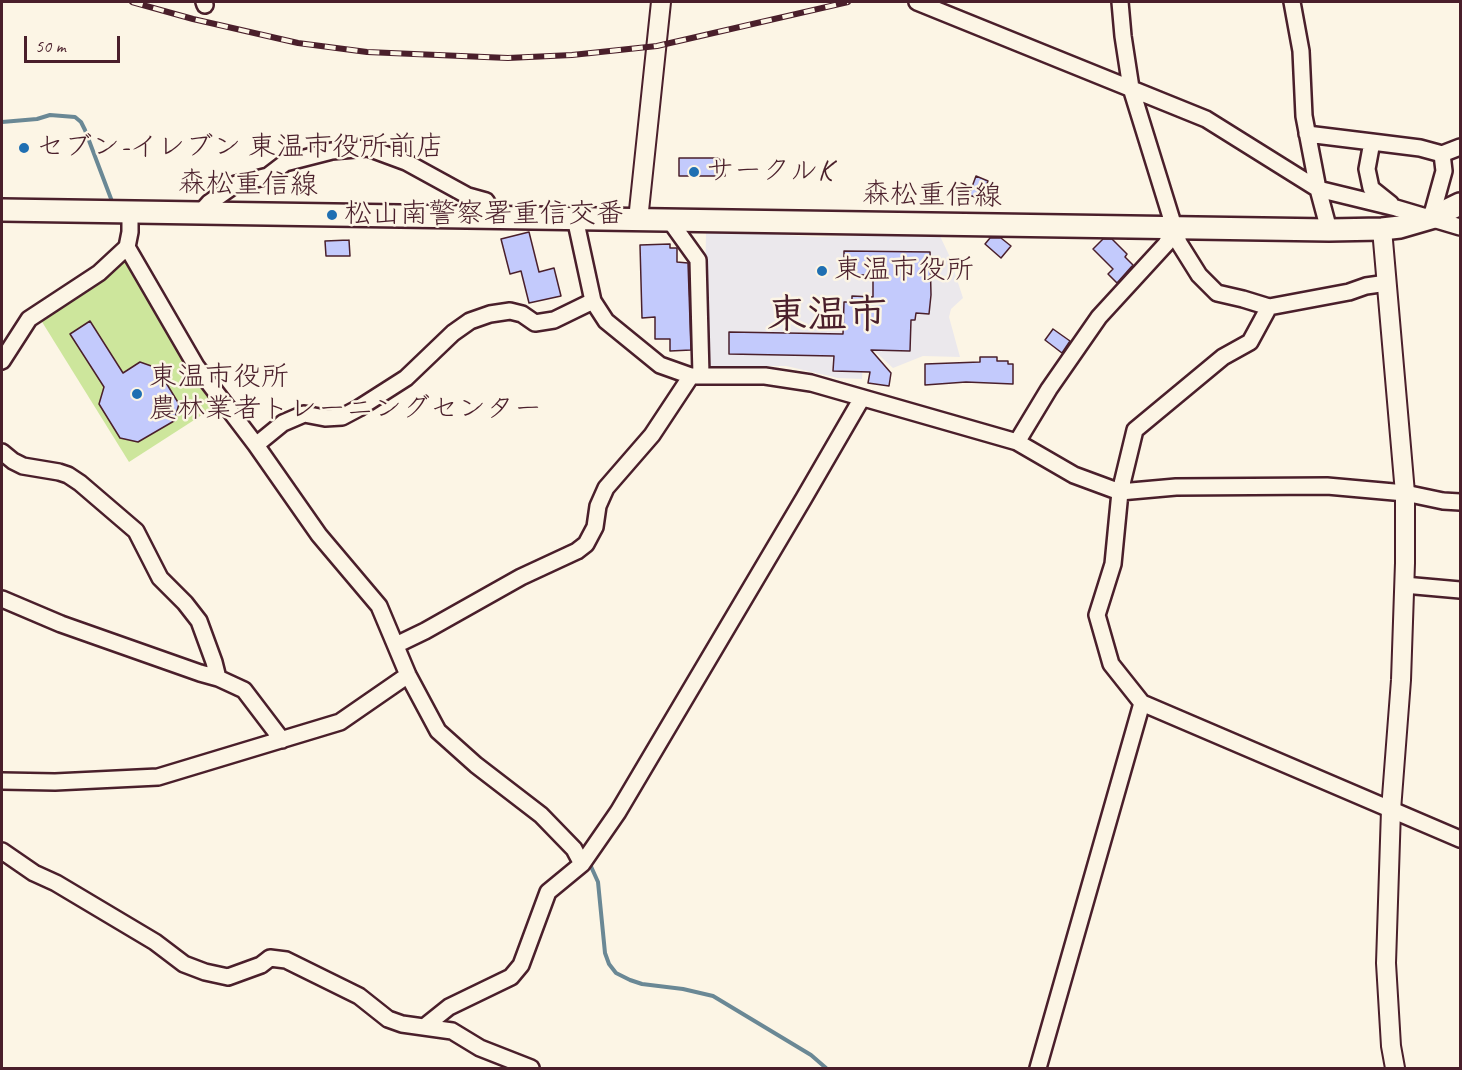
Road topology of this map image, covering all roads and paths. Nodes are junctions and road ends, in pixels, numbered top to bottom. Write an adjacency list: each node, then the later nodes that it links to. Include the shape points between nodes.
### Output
1 (661, 2): 19 (street)
2 (917, 2): 5 (street)
3 (1120, 2): 5 (street)
4 (1292, 2): 6 (street, via 1301,51)
5 (1131, 88): 10 (street, via 1206,119); 22 (street)
6 (1307, 134): 7 (street); 10 (street)
7 (1372, 142): 9 (street); 12 (street, via 1367,169 1371,188)
8 (1461, 147): 9 (street)
9 (1442, 154): 18 (street, via 1444,171)
10 (1318, 189): 12 (street); 24 (street)
11 (1461, 204): 18 (main road, 森松重信線)
12 (1396, 207): 18 (street)
13 (2, 210): 14 (main road, 森松重信線)
14 (130, 212): 15 (main road, 森松重信線); 25 (street)
15 (200, 213): 16 (main road, 森松重信線); 16 (street, via 236,184 268,176 285,163 332,151 368,148 486,201)
16 (495, 217): 17 (main road, 森松重信線)
17 (575, 218): 19 (main road, 森松重信線); 27 (street)
18 (1431, 218): 21 (street); 23 (main road, 森松重信線)
19 (638, 219): 20 (main road, 森松重信線)
20 (670, 221): 22 (main road, 森松重信線); 30 (street, via 698,260)
21 (1461, 227)
22 (1175, 228): 24 (main road, 森松重信線); 28 (street, via 1179,243 1199,275 1217,293); 32 (street, via 1166,244 1099,317)
23 (1382, 229): 24 (main road, 森松重信線); 26 (street)
24 (1329, 230)
25 (127, 247): 29 (street, via 99,273 29,319); 33 (street, via 196,366)
26 (1387, 283): 28 (street); 36 (street)
27 (593, 301): 30 (street, via 606,321 660,365); 33 (street, via 554,320 536,322 510,310 470,321 406,378 358,408 342,417 304,414 283,423)
28 (1269, 307): 35 (street, via 1250,342 1222,357 1135,430)
29 (2, 361)
30 (696, 376): 31 (street, via 765,376 811,383); 41 (street, via 606,488 586,544)
31 (862, 398): 32 (street); 50 (street, via 618,812)
32 (1017, 442): 35 (street, via 1074,475)
33 (256, 445): 41 (street, via 319,535 379,606)
34 (2, 452): 43 (street, via 23,466 68,475 136,531 160,578 199,621)
35 (1120, 492): 36 (street, via 1176,487 1327,486); 44 (street, via 1113,564 1097,615 1111,664)
36 (1405, 493): 37 (street); 38 (street)
37 (1461, 502)
38 (1404, 585): 39 (street); 47 (street)
39 (1461, 590)
40 (2, 599): 43 (street, via 61,624)
41 (396, 645): 42 (street)
42 (408, 675): 45 (street, via 340,722); 50 (street, via 438,731 541,815 574,849)
43 (218, 678): 45 (street, via 244,690)
44 (1142, 703): 47 (street); 53 (street)
45 (282, 740): 46 (street, via 158,777)
46 (2, 781)
47 (1391, 810): 48 (street); 54 (street, via 1386,963)
48 (1461, 839)
49 (2, 851): 51 (street, via 155,942 184,964 228,977 270,958 286,960 359,996 388,1019)
50 (582, 864): 51 (street, via 548,892 521,965 511,977 449,1007)
51 (424, 1027): 52 (street, via 452,1031 480,1048)
52 (531, 1068)
53 (1038, 1068)
54 (1395, 1068)

